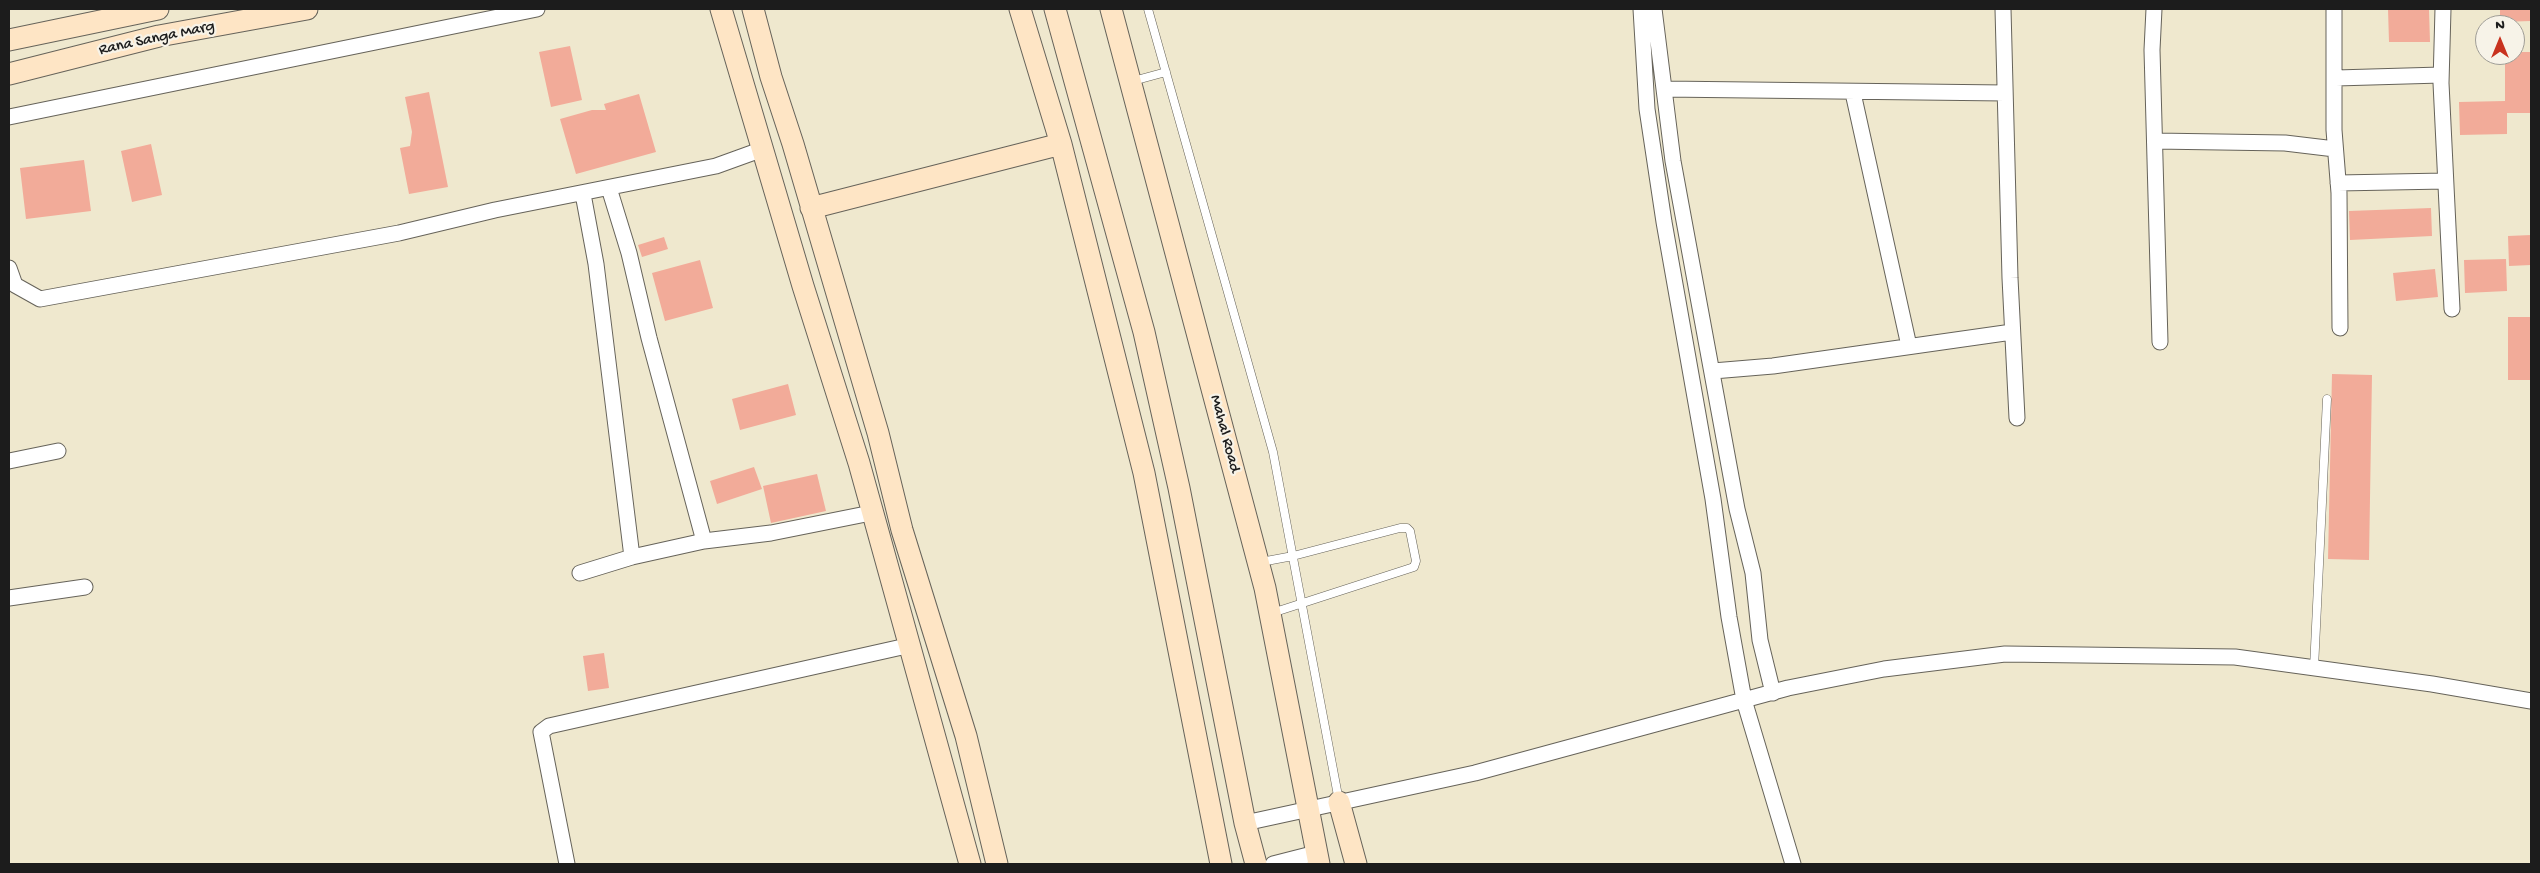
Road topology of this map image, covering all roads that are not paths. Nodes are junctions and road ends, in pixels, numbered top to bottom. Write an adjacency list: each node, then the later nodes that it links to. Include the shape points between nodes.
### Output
1 (158, 9): 16 (main road, Rana Sanga Marg)
2 (307, 9): 18 (main road, Rana Sanga Marg, via 159,36)
3 (537, 9): 25 (street)
4 (721, 9): 28 (main road)
5 (753, 9): 34 (main road)
6 (1020, 9): 27 (main road)
7 (1055, 9): 37 (main road)
8 (1111, 9): 21 (main road, Mahal Road)
9 (1148, 9): 17 (lane)
10 (1641, 9): 62 (street, via 1648,118)
11 (1654, 9): 22 (street)
12 (2003, 9): 24 (street)
13 (2154, 9): 26 (street)
14 (2334, 9): 20 (street)
15 (2443, 9): 19 (street)
16 (9, 40)
17 (1166, 72): 21 (lane); 51 (lane, via 1273,452)
18 (9, 74)
19 (2441, 75): 20 (street); 30 (street)
20 (2336, 78): 29 (street)
21 (1131, 82): 53 (main road, Mahal Road)
22 (1664, 89): 23 (street); 44 (street, via 1673,161)
23 (1853, 93): 24 (street); 43 (street)
24 (2005, 93): 41 (street)
25 (9, 117)
26 (2155, 141): 29 (street, via 2285,143); 42 (street)
27 (1061, 144): 34 (main road); 38 (main road)
28 (763, 149): 32 (street, via 716,166); 49 (main road)
29 (2335, 149): 31 (street)
30 (2445, 181): 31 (street); 39 (street)
31 (2338, 183): 40 (street)
32 (609, 188): 33 (street); 50 (street)
33 (583, 194): 36 (street, via 495,210 399,233 40,299); 52 (street, via 614,394 618,453)
34 (811, 208): 70 (main road, via 878,433 902,530 966,736)
35 (9, 268): 36 (street)
36 (12, 286)
37 (1132, 291): 38 (main road); 66 (main road, via 1180,488)
38 (1100, 299): 71 (main road, via 1144,474)
39 (2452, 309)
40 (2340, 328)
41 (2012, 332): 43 (street); 46 (street)
42 (2160, 342)
43 (1909, 346): 44 (street, via 1773,366)
44 (1712, 371): 61 (street, via 1752,572 1760,640)
45 (2327, 399): 60 (lane)
46 (2018, 418)
47 (58, 451): 48 (street)
48 (9, 461)
49 (871, 513): 50 (street, via 771,533); 59 (main road)
50 (704, 541): 52 (street)
51 (1293, 556): 53 (lane); 57 (lane); 57 (lane, via 1407,528 1416,561 1408,570)
52 (632, 557): 54 (street)
53 (1259, 562): 58 (main road, Mahal Road)
54 (580, 572)
55 (84, 587): 56 (street)
56 (9, 598)
57 (1301, 604): 58 (lane); 64 (lane)
58 (1270, 613): 65 (main road, Mahal Road)
59 (911, 645): 68 (street, via 549,726 541,732); 69 (main road)
60 (2314, 668): 61 (street, via 2235,657 2006,654 1884,669); 63 (street)
61 (1773, 693): 62 (street)
62 (1744, 700): 64 (street, via 1475,773); 75 (street)
63 (2531, 701)
64 (1339, 802): 65 (street); 74 (main road)
65 (1307, 808): 66 (street); 67 (main road, Mahal Road)
66 (1245, 823): 72 (main road)
67 (1317, 858): 73 (street)
68 (567, 864)
69 (970, 864)
70 (997, 864)
71 (1221, 864)
72 (1256, 864)
73 (1273, 864)
74 (1356, 864)
75 (1793, 864)

